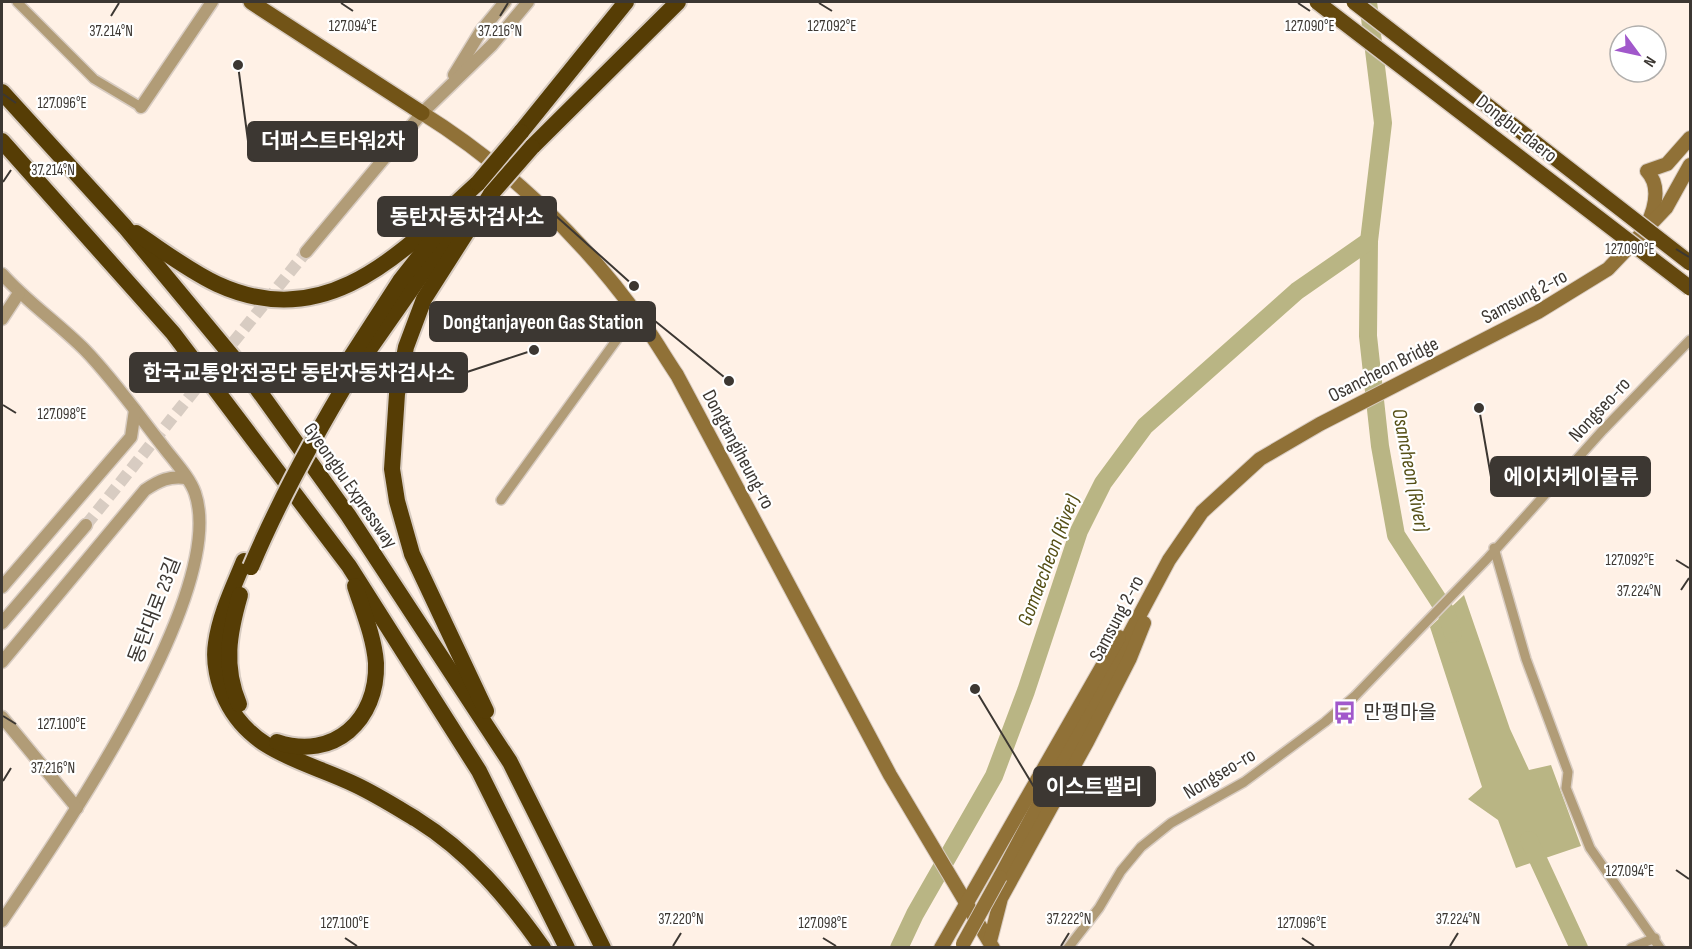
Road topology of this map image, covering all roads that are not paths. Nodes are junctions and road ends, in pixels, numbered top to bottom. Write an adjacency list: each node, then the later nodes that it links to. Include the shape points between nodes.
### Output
1 (17, 2): 12 (street, via 94,79)
2 (212, 2): 12 (street)
3 (251, 2): 13 (main road, Dongtangiheung-ro)
4 (505, 2): 10 (street, via 481,31)
5 (528, 2): 10 (street, via 492,45)
6 (626, 2): 17 (highway, bridge, via 520,132)
7 (678, 2): 17 (highway, bridge, via 532,147)
8 (1317, 2): 23 (highway, Dongbu-daero, bridge)
9 (1354, 2): 21 (highway, Dongbu-daero, bridge)
10 (445, 89): 13 (street)
11 (2, 92): 18 (highway, Gyeongbu Expressway)
12 (141, 106)
13 (422, 113): 20 (street); 25 (main road, Dongtangiheung-ro, via 456,134 547,212)
14 (1690, 138): 19 (main road, via 1667,164 1647,171 1656,197)
15 (2, 141): 37 (highway, via 173,333)
16 (1690, 165): 19 (main road, Samsung 2-ro, via 1666,208)
17 (484, 188): 18 (highway, via 375,272 334,292 289,300 256,298 215,283); 36 (highway, bridge, via 353,372 308,446); 36 (highway, via 400,281 334,383 300,440); 42 (highway, via 424,299 406,347 397,394 392,469 412,554)
18 (125, 226): 42 (highway, Gyeongbu Expressway, via 246,373 348,515)
19 (1644, 232): 28 (main road, Samsung 2-ro, via 1608,269 1578,289)
20 (306, 252)
21 (1690, 263)
22 (2, 274): 24 (street, 동탄대로 23길)
23 (1690, 288)
24 (19, 293): 26 (street); 29 (street, 동탄대로 23길, via 85,350)
25 (636, 313): 32 (street); 44 (main road, Dongtangiheung-ro, via 677,375 890,775)
26 (2, 319)
27 (1690, 340): 34 (street, Nongseo-ro)
28 (1465, 350): 30 (main road, Osancheon Bridge)
29 (135, 410): 31 (street, 동탄대로 23길); 38 (street, via 130,437)
30 (1320, 424): 35 (main road, Samsung 2-ro, via 1260,459 1230,483 1202,512)
31 (186, 478): 40 (street, via 165,478 145,490); 43 (street, 동탄대로 23길, via 195,492 200,514 201,536 192,572 154,669)
32 (501, 500)
33 (86, 525): 39 (street)
34 (1494, 548): 46 (street, via 1526,659 1568,772 1566,788 1590,848); 53 (street, Nongseo-ro, via 1356,696 1244,782 1171,823 1141,847)
35 (1169, 560): 44 (main road, via 1100,665); 47 (main road, via 1130,658 1001,898); 48 (main road, Samsung 2-ro, bridge)
36 (248, 564): 37 (highway, via 228,644 232,688 242,711 257,729 292,747 336,741 366,712 374,693 376,662); 49 (highway, via 220,618 215,646 221,690 244,729 263,744 376,796 448,841 483,871)
37 (349, 566): 50 (highway, via 479,771)
38 (2, 587)
39 (2, 623)
40 (2, 662)
41 (2, 717): 43 (street)
42 (510, 762): 51 (highway, Gyeongbu Expressway)
43 (77, 808): 45 (street, 동탄대로 23길)
44 (963, 896): 47 (main road, Dongtangiheung-ro); 52 (main road)
45 (2, 921)
46 (1651, 940): 54 (street); 55 (street)
47 (991, 944)
48 (962, 946)
49 (543, 948)
50 (567, 948)
51 (603, 948)
52 (941, 948)
53 (1068, 948)
54 (1631, 948)
55 (1660, 948)

